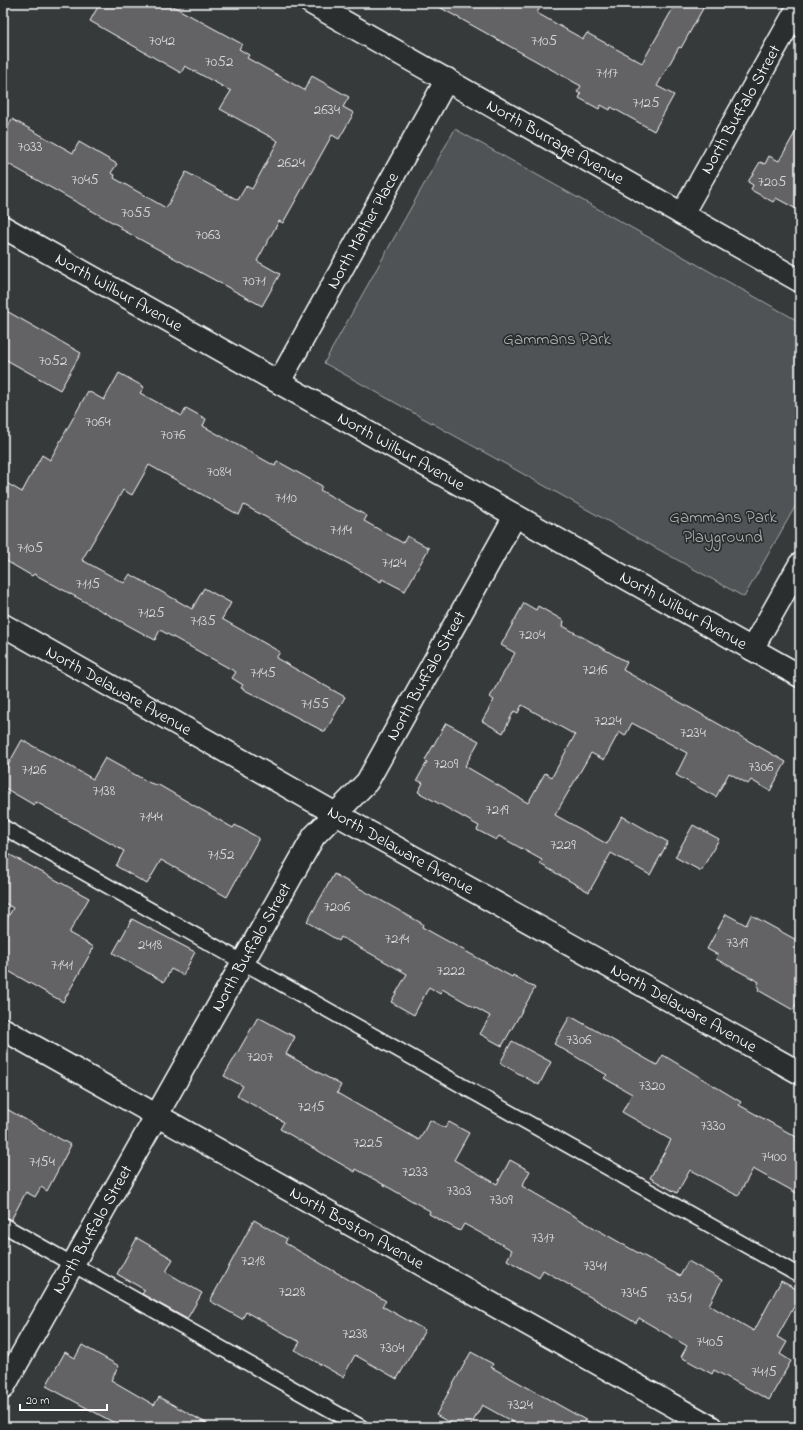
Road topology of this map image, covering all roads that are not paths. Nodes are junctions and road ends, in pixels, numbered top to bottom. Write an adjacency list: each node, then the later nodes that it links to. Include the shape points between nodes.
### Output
1 (311, 3): 3 (street, North Burrage Avenue)
2 (800, 4): 4 (street, North Buffalo Street)
3 (447, 80): 4 (street, North Burrage Avenue); 7 (street, North Mather Place)
4 (682, 214): 6 (street, North Burrage Avenue)
5 (3, 227): 7 (street, North Wilbur Avenue)
6 (800, 281)
7 (279, 382): 8 (street, North Wilbur Avenue)
8 (515, 516): 11 (street, North Wilbur Avenue); 13 (street, North Buffalo Street, via 367,782)
9 (800, 564): 11 (street)
10 (3, 625): 13 (street, North Delaware Avenue)
11 (752, 649): 12 (street, North Wilbur Avenue)
12 (800, 676)
13 (336, 814): 15 (street, North Buffalo Street, via 314,836); 17 (street, North Delaware Avenue)
14 (3, 827): 15 (lane)
15 (243, 962): 18 (street, North Buffalo Street); 21 (lane)
16 (3, 1029): 18 (street, North Boston Avenue)
17 (800, 1073)
18 (156, 1116): 20 (street, North Buffalo Street); 24 (street, North Boston Avenue)
19 (3, 1225): 20 (lane)
20 (73, 1265): 22 (street, North Buffalo Street); 23 (lane)
21 (800, 1276)
22 (3, 1388)
23 (361, 1427)
24 (711, 1427)

